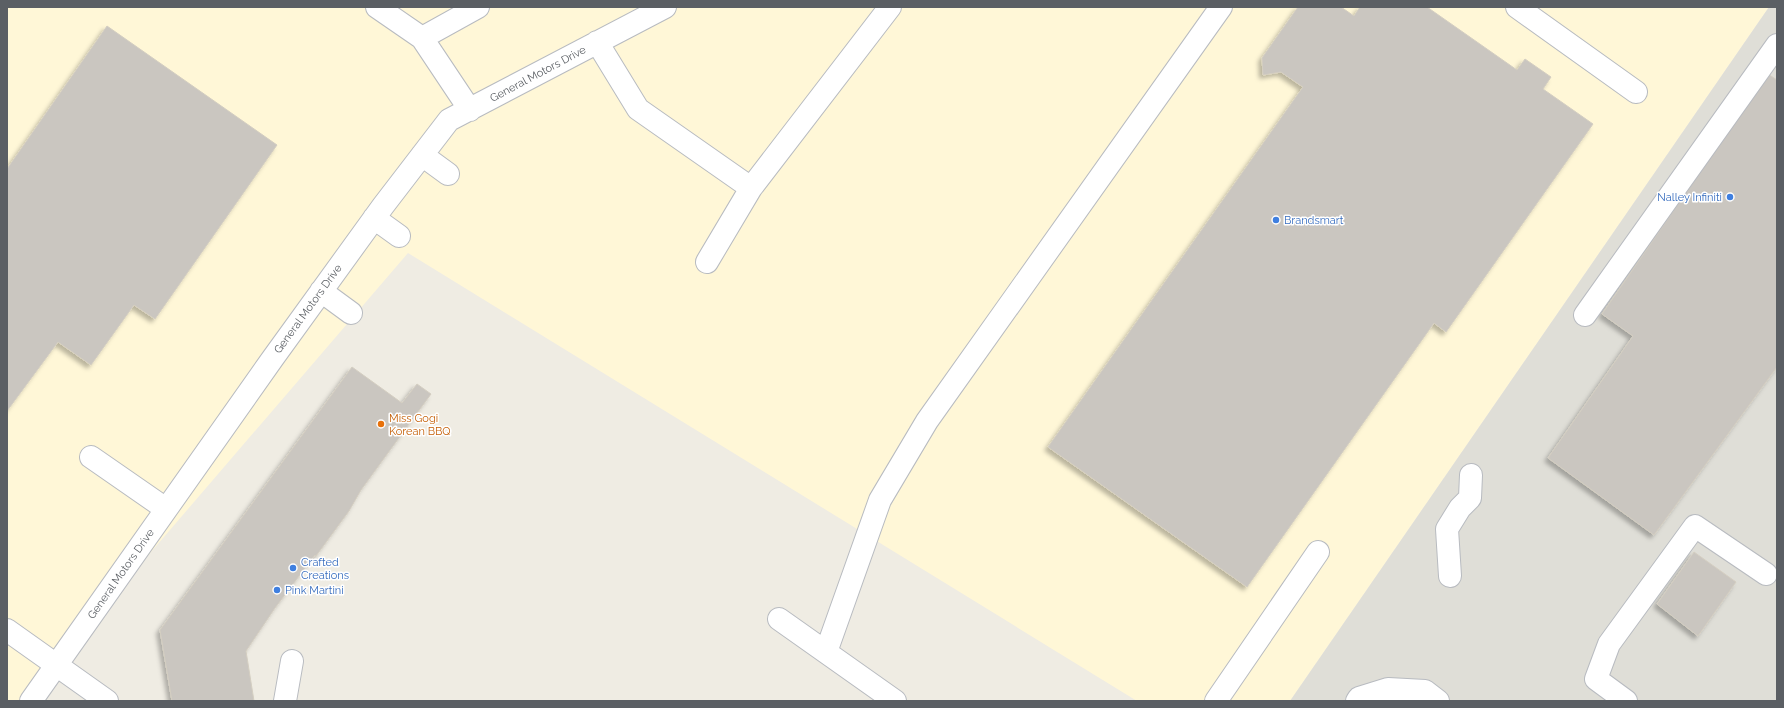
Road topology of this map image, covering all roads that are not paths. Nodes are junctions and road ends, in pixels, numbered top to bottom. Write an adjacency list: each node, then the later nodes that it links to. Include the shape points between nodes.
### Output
1 (378, 7): 7 (street)
2 (478, 7): 7 (street)
3 (665, 7): 8 (street, General Motors Drive)
4 (890, 7): 14 (street)
5 (1221, 7): 29 (street, via 927,421 880,500)
6 (1517, 7): 10 (street)
7 (422, 38): 11 (street)
8 (597, 42): 11 (street, General Motors Drive); 14 (street, via 638,110)
9 (1777, 45): 20 (street)
10 (1636, 92)
11 (470, 110): 12 (street, General Motors Drive, via 449,120)
12 (422, 155): 13 (street); 15 (street, General Motors Drive)
13 (448, 174)
14 (751, 188): 17 (street)
15 (374, 218): 16 (street); 18 (street, General Motors Drive)
16 (399, 236)
17 (707, 262)
18 (321, 292): 19 (street); 23 (street, General Motors Drive)
19 (351, 313)
20 (1585, 315)
21 (91, 457): 23 (street)
22 (1471, 475): 26 (street, via 1470,498 1460,508 1447,530)
23 (166, 509): 31 (street, General Motors Drive)
24 (1318, 552): 36 (street)
25 (1766, 574): 39 (street, via 1695,526 1609,644 1596,679)
26 (1450, 576)
27 (780, 619): 29 (street)
28 (7, 630): 31 (street)
29 (826, 652): 35 (street)
30 (292, 661): 34 (street)
31 (56, 664): 32 (street, General Motors Drive); 33 (street)
32 (31, 701)
33 (107, 701)
34 (285, 701)
35 (895, 701)
36 (1216, 701)
37 (1357, 701): 38 (street, via 1359,698 1388,689 1425,691)
38 (1438, 701)
39 (1626, 701)

